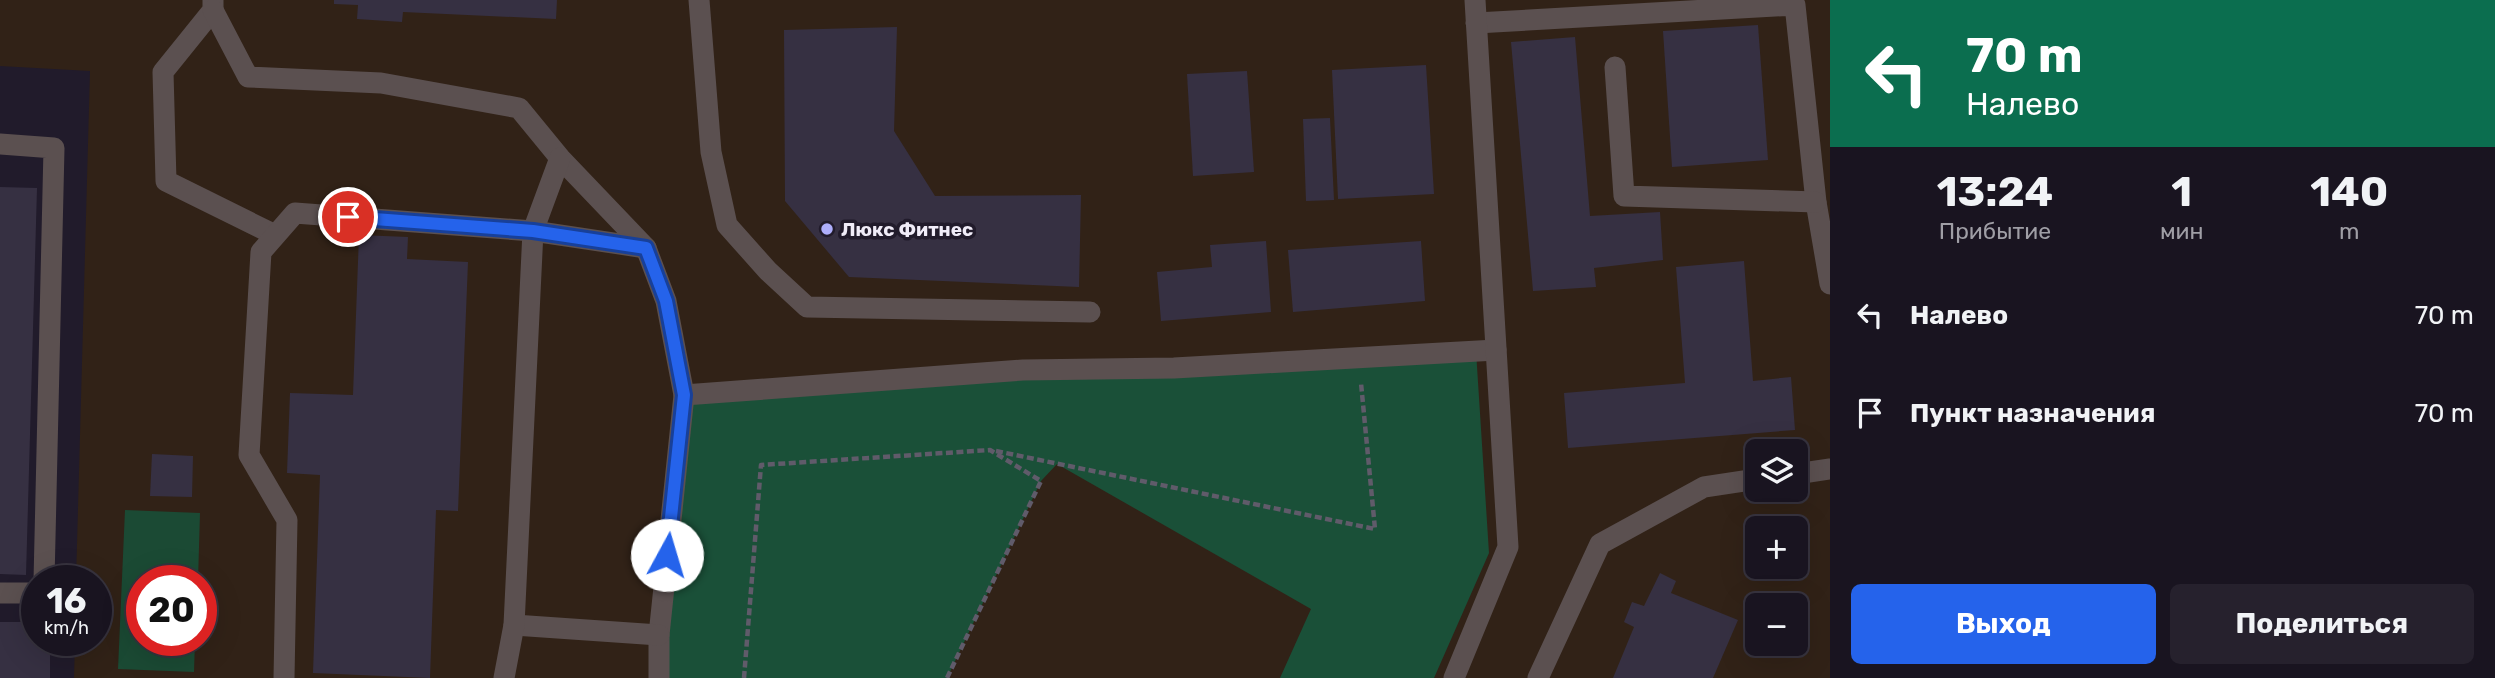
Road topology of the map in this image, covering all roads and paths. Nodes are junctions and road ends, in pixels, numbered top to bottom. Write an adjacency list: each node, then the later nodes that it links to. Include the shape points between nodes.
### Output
1 (699, 0): 13 (lane, via 711,152 727,225 807,307)
2 (1475, 0): 4 (lane)
3 (213, 5): 7 (lane, via 248,77 381,83 519,108); 10 (lane, via 163,72 166,181)
4 (1476, 23): 8 (lane, via 1795,5); 14 (lane)
5 (1615, 66): 8 (lane, via 1624,196)
6 (0, 144): 21 (lane, via 54,148)
7 (560, 158): 9 (lane); 11 (lane)
8 (1816, 202): 12 (lane)
9 (533, 231): 10 (lane, via 295,213); 11 (lane); 24 (lane)
10 (275, 235): 26 (lane, via 261,252 249,455 287,520)
11 (646, 248): 16 (lane, via 666,301)
12 (1830, 284)
13 (1090, 312)
14 (1496, 351): 15 (lane); 31 (lane, via 1508,547)
15 (1359, 358): 16 (lane, via 1023,370); 17 (path, via 1375,529)
16 (684, 395): 25 (lane)
17 (990, 450): 29 (path, via 761,465); 30 (path, via 1041,481)
18 (1830, 469): 19 (lane)
19 (1808, 472)
20 (1745, 481): 32 (lane, via 1703,487 1600,544)
21 (44, 565)
22 (0, 593): 23 (lane)
23 (21, 593)
24 (514, 625): 25 (lane); 27 (lane)
25 (659, 635): 28 (lane)
26 (284, 678)
27 (504, 678)
28 (659, 678)
29 (744, 678)
30 (947, 678)
31 (1454, 678)
32 (1538, 678)

